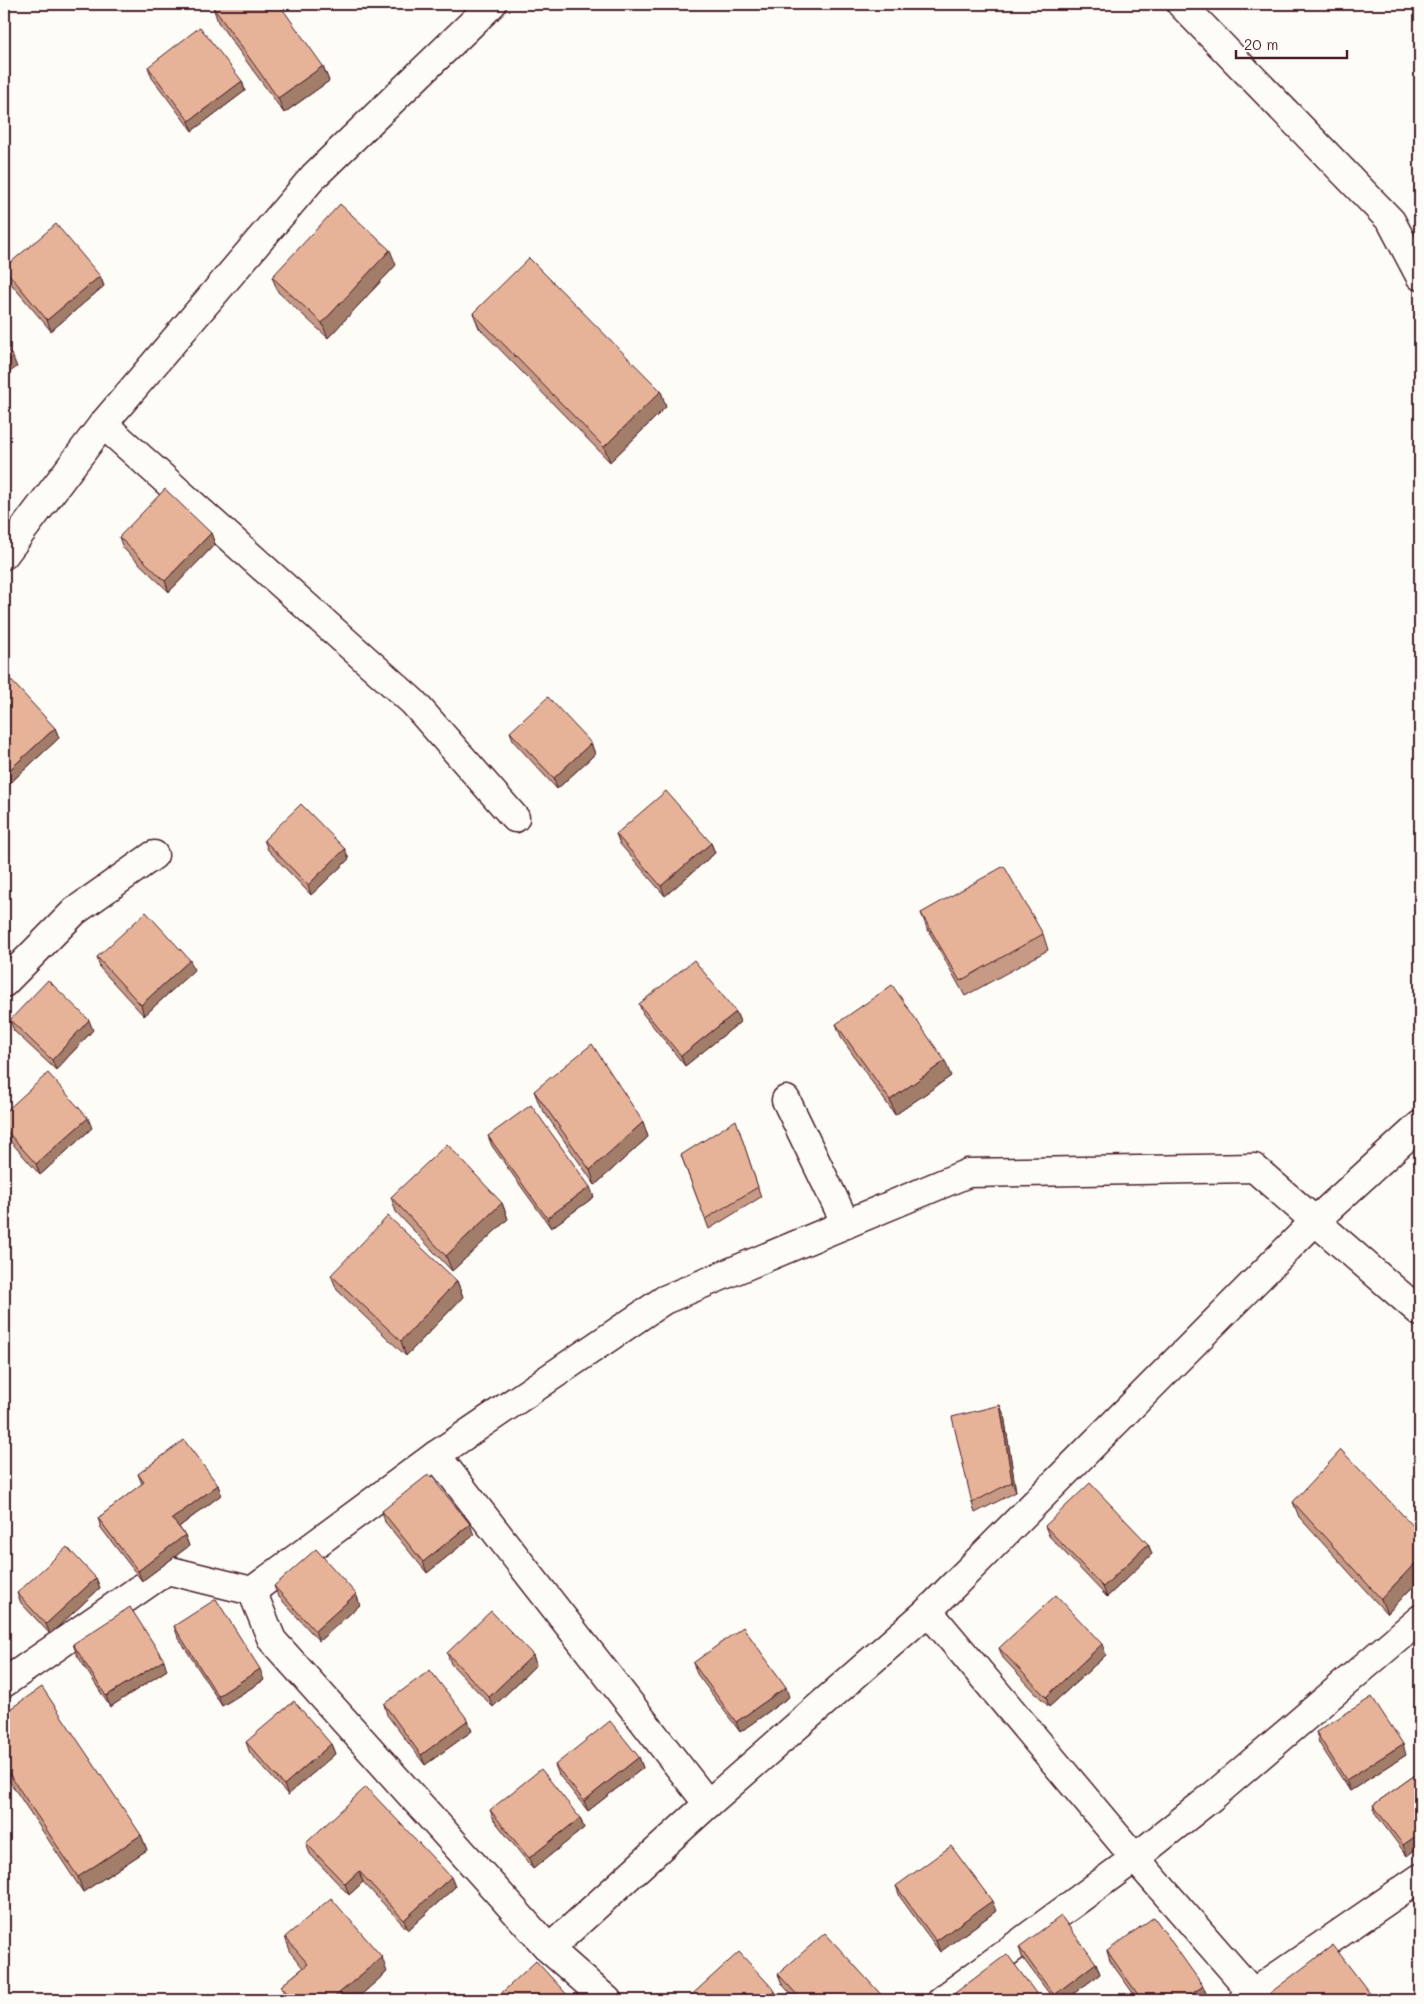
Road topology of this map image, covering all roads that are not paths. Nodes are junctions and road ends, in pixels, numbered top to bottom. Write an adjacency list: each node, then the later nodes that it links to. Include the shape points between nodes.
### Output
1 (492, 4): 4 (street, via 314,176)
2 (1181, 4): 3 (street, via 1391,220)
3 (1420, 276)
4 (103, 424): 5 (street); 6 (street, via 413,702)
5 (4, 556)
6 (515, 818)
7 (154, 855): 8 (street, via 75,911)
8 (4, 982)
9 (786, 1100): 12 (street)
10 (1420, 1125): 11 (street)
11 (1315, 1221): 12 (street, via 1254,1168 968,1174); 13 (street); 16 (street)
12 (846, 1224): 14 (street, via 664,1300)
13 (1420, 1312)
14 (436, 1455): 15 (street); 19 (street)
15 (252, 1591): 18 (street, via 167,1570); 22 (street, via 272,1640)
16 (928, 1611): 19 (street); 20 (street)
17 (1420, 1619): 20 (street, via 1221,1790)
18 (4, 1683)
19 (708, 1804): 22 (street)
20 (1135, 1858): 23 (street); 25 (street)
21 (1420, 1878): 23 (street)
22 (549, 1949): 24 (street)
23 (1252, 1998)
24 (607, 2000)
25 (942, 2000)

